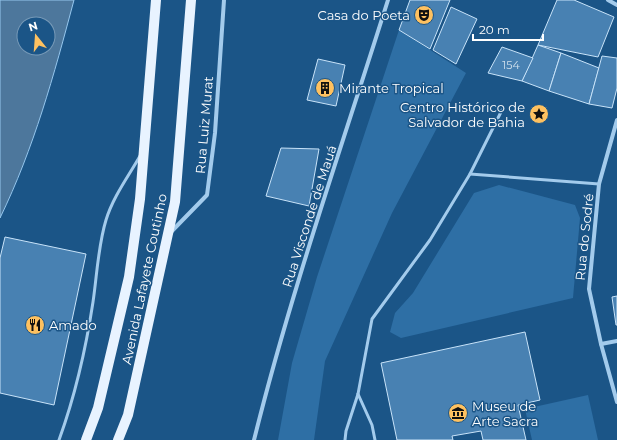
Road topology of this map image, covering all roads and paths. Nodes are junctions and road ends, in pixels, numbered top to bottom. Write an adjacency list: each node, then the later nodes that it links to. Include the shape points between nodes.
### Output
1 (156, 0): 9 (main road, Avenida Lafayete Coutinho)
2 (191, 0): 12 (main road, Avenida Lafayete Coutinho, via 175,202)
3 (224, 0): 12 (street, Rua Luiz Murat, via 215,133 207,195)
4 (388, 0): 20 (street, Rua Visconde de Mauá, via 299,282 265,394)
5 (608, 0): 6 (street)
6 (617, 4)
7 (502, 110): 10 (lane)
8 (617, 120): 11 (street, Rua do Sodré)
9 (144, 149): 17 (lane, via 117,195 106,221 82,356 70,410); 18 (main road, Avenida Lafayete Coutinho, via 129,277 98,408)
10 (470, 174): 11 (lane); 15 (lane, via 430,240 372,319)
11 (599, 184): 14 (street, Rua do Sodré, via 589,289)
12 (167, 236): 19 (main road, Avenida Lafayete Coutinho, via 128,415)
13 (617, 341): 14 (street)
14 (601, 344): 16 (street, Rua do Sodré)
15 (358, 394): 21 (lane); 22 (lane, via 372,425)
16 (617, 402)
17 (59, 440)
18 (86, 440)
19 (118, 440)
20 (254, 440)
21 (344, 440)
22 (375, 440)

